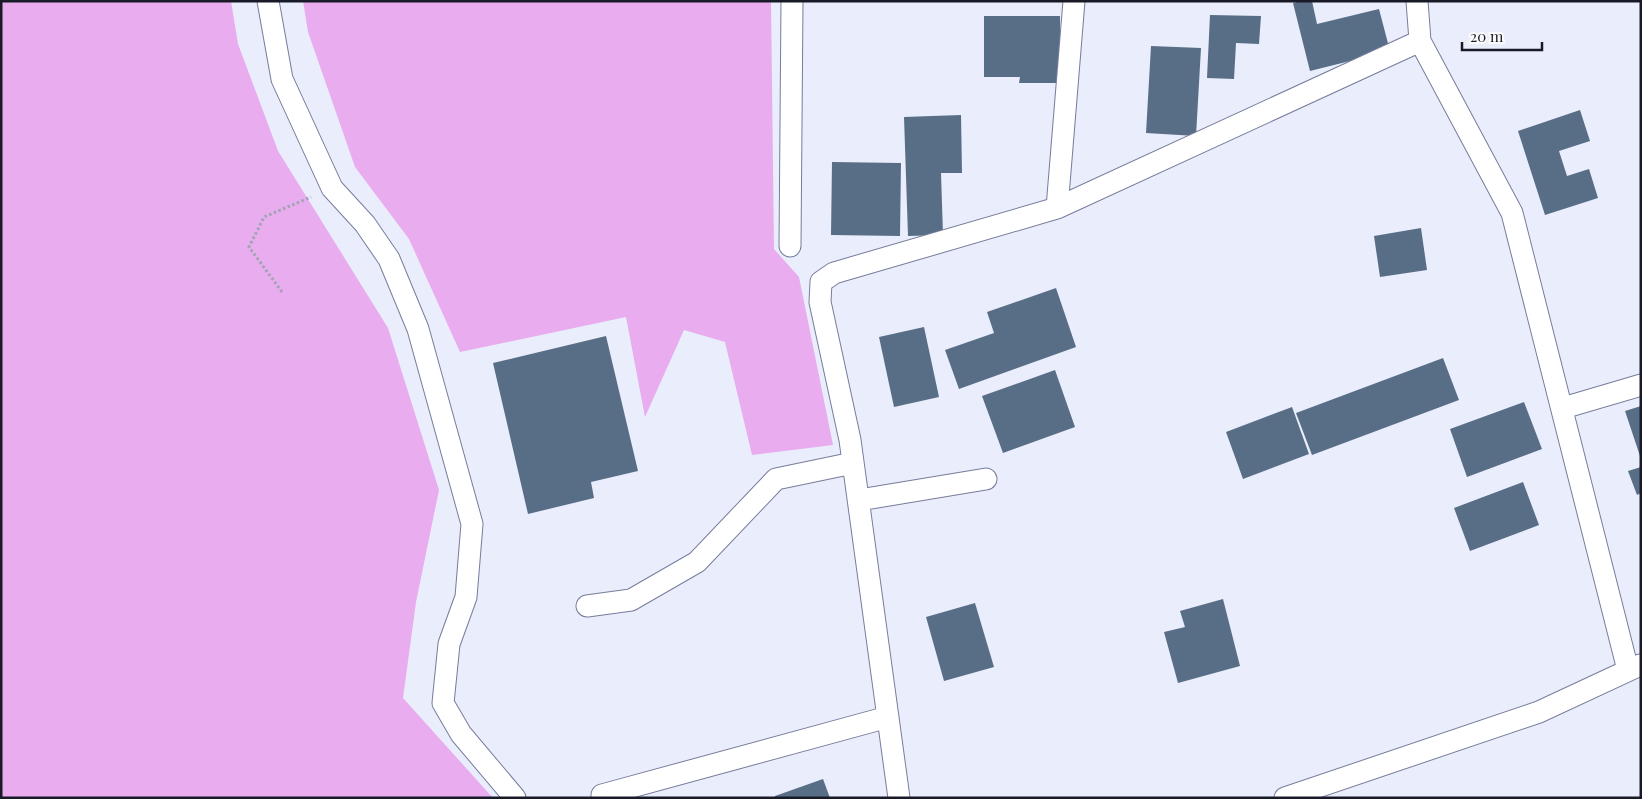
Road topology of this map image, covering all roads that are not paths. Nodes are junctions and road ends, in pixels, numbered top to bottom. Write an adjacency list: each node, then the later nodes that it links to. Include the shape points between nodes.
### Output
1 (268, 1): 17 (street, via 282,79 332,188 365,224 389,259 418,329 472,524 466,597 449,644 444,703 461,734)
2 (792, 1): 7 (street)
3 (1074, 1): 6 (street)
4 (1417, 1): 5 (street)
5 (1420, 40): 6 (street); 9 (street, via 1512,214)
6 (1057, 208): 10 (street, via 834,273 821,282 820,302)
7 (790, 246)
8 (1641, 385): 9 (street)
9 (1563, 408): 14 (street)
10 (853, 463): 12 (street); 13 (street, via 776,479 697,562 631,600)
11 (986, 479): 12 (street)
12 (859, 500): 15 (street)
13 (587, 606)
14 (1635, 667): 19 (street, via 1539,712)
15 (888, 718): 16 (street); 18 (street)
16 (602, 794)
17 (516, 798)
18 (899, 798)
19 (1285, 798)

